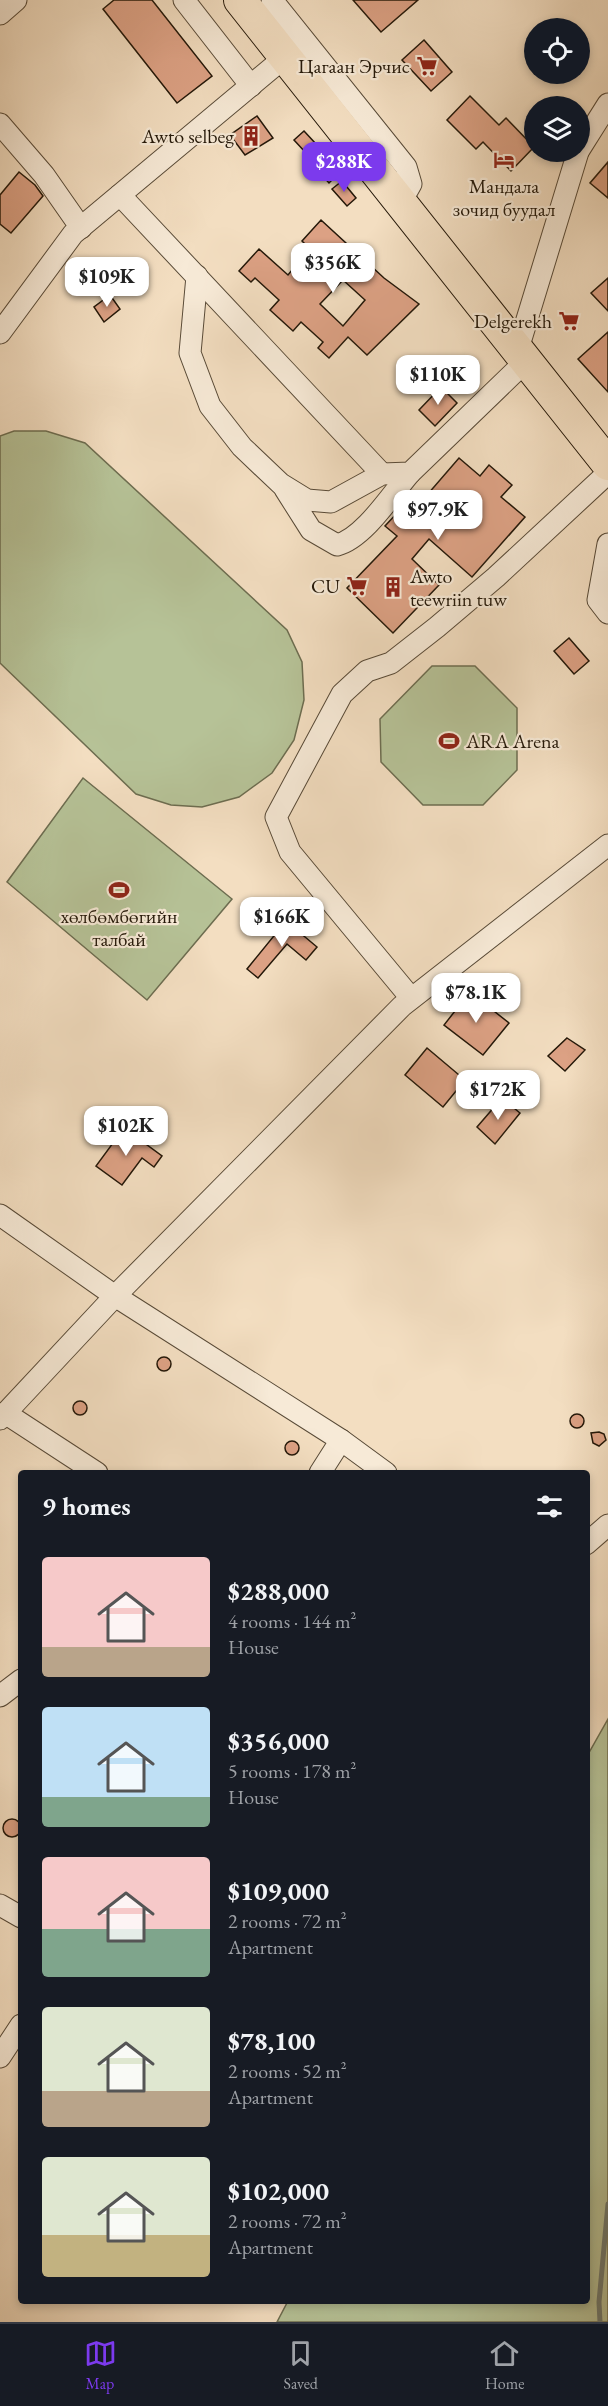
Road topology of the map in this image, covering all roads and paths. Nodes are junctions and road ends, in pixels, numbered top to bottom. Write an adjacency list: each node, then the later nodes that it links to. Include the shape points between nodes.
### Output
1 (16, 0): 5 (street)
2 (184, 0): 7 (street)
3 (240, 0): 6 (highway)
4 (272, 0): 13 (street, via 406,167 411,184)
5 (0, 14)
6 (285, 57): 7 (street); 13 (highway)
7 (250, 86): 12 (street)
8 (608, 104): 10 (street)
9 (0, 124): 14 (street, via 44,175)
10 (590, 132)
11 (575, 162): 17 (street)
12 (120, 195): 14 (street); 15 (street)
13 (401, 201): 17 (highway)
14 (81, 228): 16 (street)
15 (197, 276): 21 (street); 22 (street, via 190,353 210,406 242,447)
16 (0, 333)
17 (523, 354): 18 (highway); 19 (street)
18 (608, 464)
19 (410, 473): 21 (street); 22 (street, via 365,526 347,543 336,545 311,530)
20 (608, 473): 26 (street, via 436,627 391,663 367,670 342,694 276,817 290,852)
21 (382, 474): 22 (street, via 331,502 307,500)
22 (281, 484)
23 (608, 544): 24 (street, via 598,600)
24 (608, 613)
25 (608, 845): 26 (street)
26 (411, 998): 28 (street)
27 (0, 1216): 28 (street)
28 (115, 1296): 29 (street); 30 (street)
29 (2, 1416): 31 (street)
30 (342, 1440): 32 (street); 33 (street)
31 (92, 1470)
32 (322, 1470)
33 (382, 1470)
34 (608, 1525): 35 (street)
35 (590, 1541)
36 (18, 1682): 37 (street)
37 (0, 1696)
38 (0, 1905): 39 (street)
39 (18, 1915)
40 (18, 2030): 41 (street)
41 (0, 2057)

